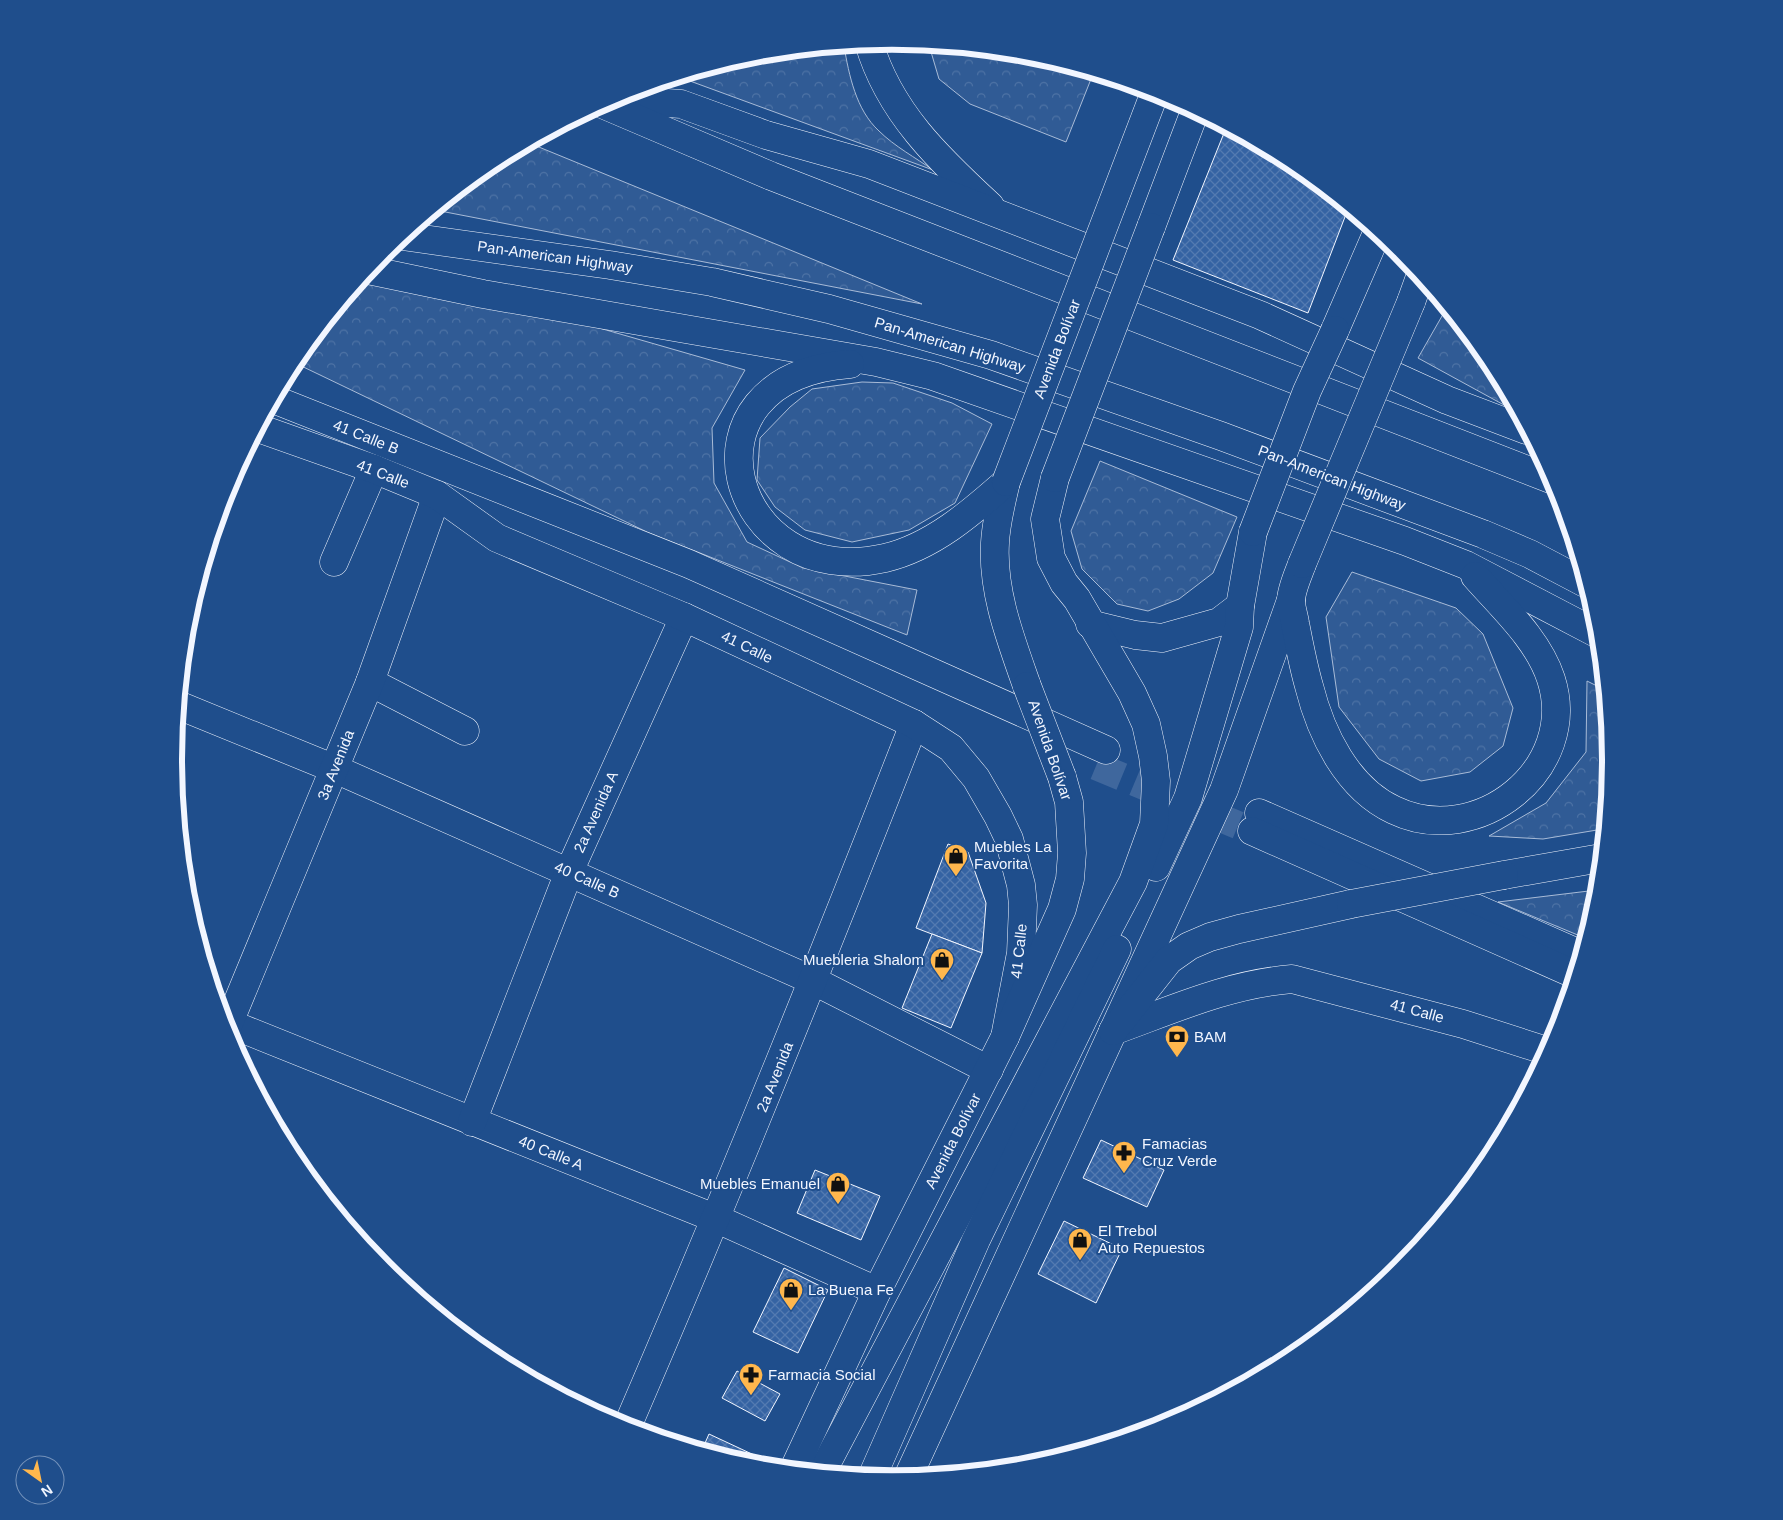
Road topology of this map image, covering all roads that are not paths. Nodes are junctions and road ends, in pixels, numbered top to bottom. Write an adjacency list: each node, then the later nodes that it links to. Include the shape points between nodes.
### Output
1 (871, 51): 6 (main road, via 886,85 904,114 939,159)
2 (630, 100): 6 (main road, via 681,104 766,135 869,164)
3 (1152, 100): 17 (main road, Avenida Bolívar, bridge)
4 (611, 108): 16 (main road, via 771,176)
5 (1193, 117): 25 (main road, bridge, via 1055,478 1045,519 1051,558)
6 (1002, 217): 13 (main road, via 1260,315 1447,400)
7 (411, 237): 21 (main road, Pan-American Highway, via 703,280 829,309 991,355 1221,436 1483,534)
8 (1374, 239): 23 (main road, bridge, via 1307,391 1253,532)
9 (376, 272): 11 (main road, via 483,294)
10 (1418, 284): 22 (main road, bridge, via 1302,564)
11 (876, 362): 17 (main road, via 832,365 792,378 773,388 746,420 740,437 739,471 752,508 778,538 815,557 866,561 886,557 950,528); 20 (main road, via 957,382 1396,537)
12 (279, 401): 18 (main road, 41 Calle B, via 689,564 1101,758 507,507)
13 (1518, 427)
14 (264, 430): 15 (main road, 41 Calle)
15 (374, 470): 18 (main road, 41 Calle); 19 (main road)
16 (1541, 475)
17 (1006, 482): 40 (main road, Avenida Bolívar, bridge, via 997,519 995,546 999,596 1006,626 1062,777 1072,828 1070,879 1054,929)
18 (437, 495): 24 (main road, 41 Calle, via 497,538); 27 (main road, 3a Avenida)
19 (334, 562)
20 (1466, 565): 22 (main road, via 1516,623 1541,658 1551,678 1556,715 1550,749 1528,783 1496,808 1457,819 1415,818 1394,810 1359,785 1340,761 1311,697); 26 (main road)
21 (1578, 579)
22 (1291, 600): 39 (main road, via 1224,790)
23 (1240, 606): 25 (main road, via 1219,622 1162,638); 49 (main road, via 1239,627 1188,798 1065,1062 976,1240)
24 (684, 617): 29 (main road, 41 Calle); 33 (main road, 2a Avenida A)
25 (1090, 624): 48 (main road, via 1132,693 1146,724 1156,781 1150,839 1133,882)
26 (1589, 629)
27 (370, 682): 30 (main road); 31 (main road, 3a Avenida)
28 (184, 707): 31 (main road, 40 Calle B)
29 (914, 724): 36 (main road, 2a Avenida); 40 (main road, 41 Calle, via 940,740 965,763 998,816 1016,862 1023,927 1017,981)
30 (465, 731)
31 (335, 769): 33 (main road, 40 Calle B); 37 (main road, 3a Avenida)
32 (1594, 859): 39 (main road, bridge, via 1351,904 1210,937 1169,960)
33 (569, 872): 36 (main road, 40 Calle B); 43 (main road, 2a Avenida A)
34 (1575, 952): 35 (main road, via 1256,822)
35 (1569, 972)
36 (814, 981): 42 (main road, 40 Calle B); 44 (main road, 2a Avenida)
37 (230, 1016)
38 (235, 1028): 43 (main road, 40 Calle A)
39 (1113, 1032): 41 (main road, 41 Calle, via 1231,988 1292,979 1464,1024); 50 (main road)
40 (1005, 1037): 42 (main road, Avenida Bolívar)
41 (1540, 1049)
42 (989, 1070): 45 (main road, Avenida Bolívar)
43 (472, 1122): 44 (main road, 40 Calle A)
44 (717, 1219): 45 (main road, 40 Calle A); 46 (main road, 2a Avenida)
45 (877, 1291): 47 (main road, Avenida Bolívar)
46 (630, 1420)
47 (797, 1464)
48 (825, 1466)
49 (875, 1469)
50 (912, 1469)

